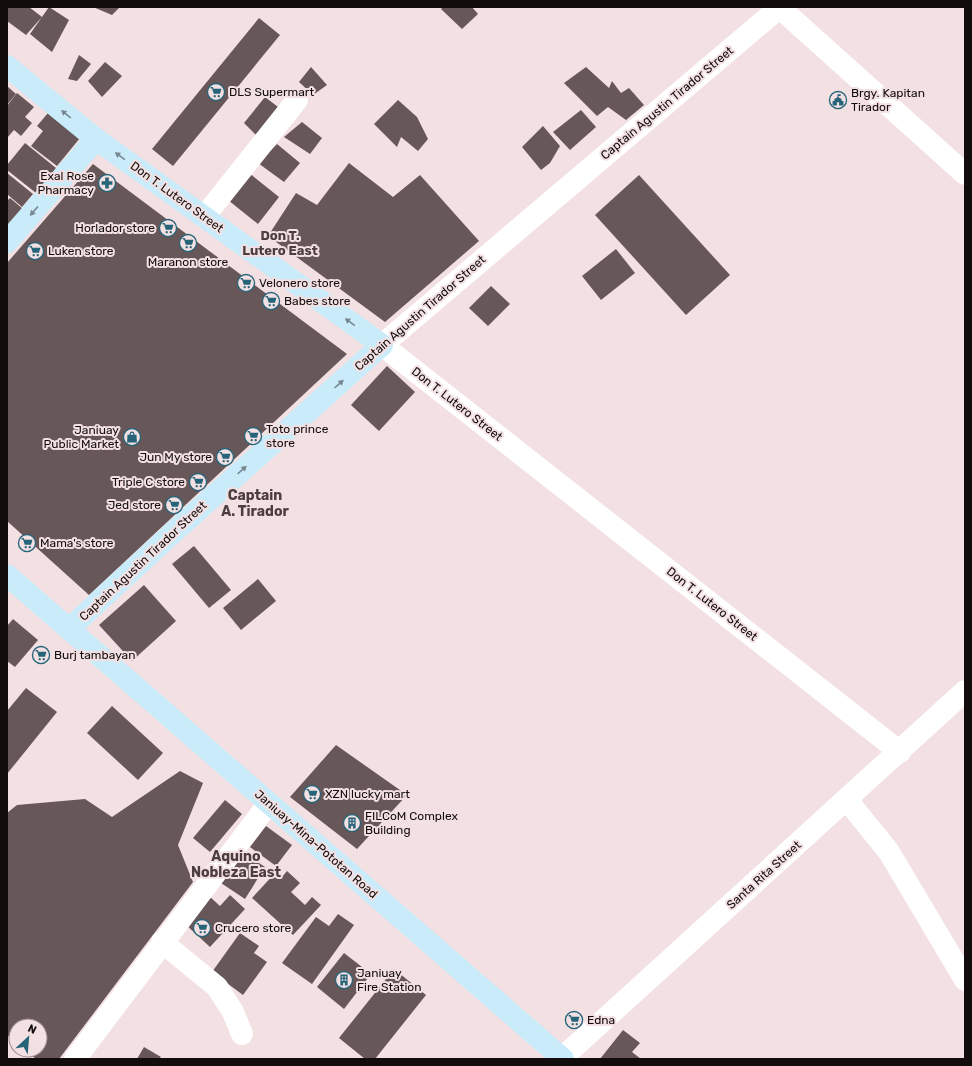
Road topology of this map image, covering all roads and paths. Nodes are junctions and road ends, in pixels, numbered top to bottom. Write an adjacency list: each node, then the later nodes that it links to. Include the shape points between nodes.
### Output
1 (779, 7): 5 (street); 8 (street, Captain Agustin Tirador Street)
2 (7, 66): 4 (main road, Don T. Lutero Street, one-way to 2)
3 (298, 100): 6 (street)
4 (96, 139): 6 (main road, Don T. Lutero Street, one-way to 4); 7 (main road, one-way to 7)
5 (965, 174)
6 (204, 217): 8 (main road, Don T. Lutero Street, one-way to 6)
7 (7, 242)
8 (382, 345): 10 (main road, Captain Agustin Tirador Street, one-way to 8, via 166,538); 12 (street, Don T. Lutero Street)
9 (7, 575): 10 (main road, Janiuay-Mina-Pototan Road)
10 (69, 629): 14 (main road, Janiuay-Mina-Pototan Road)
11 (965, 691): 12 (street, Santa Rita Street)
12 (900, 752): 13 (street, Santa Rita Street)
13 (847, 800): 16 (street, via 889,852); 18 (street, Santa Rita Street)
14 (269, 803): 15 (street); 18 (main road, Janiuay-Mina-Pototan Road)
15 (162, 942): 17 (street, via 217,987 233,1012); 19 (street)
16 (965, 980)
17 (242, 1034)
18 (563, 1058)
19 (75, 1059)

